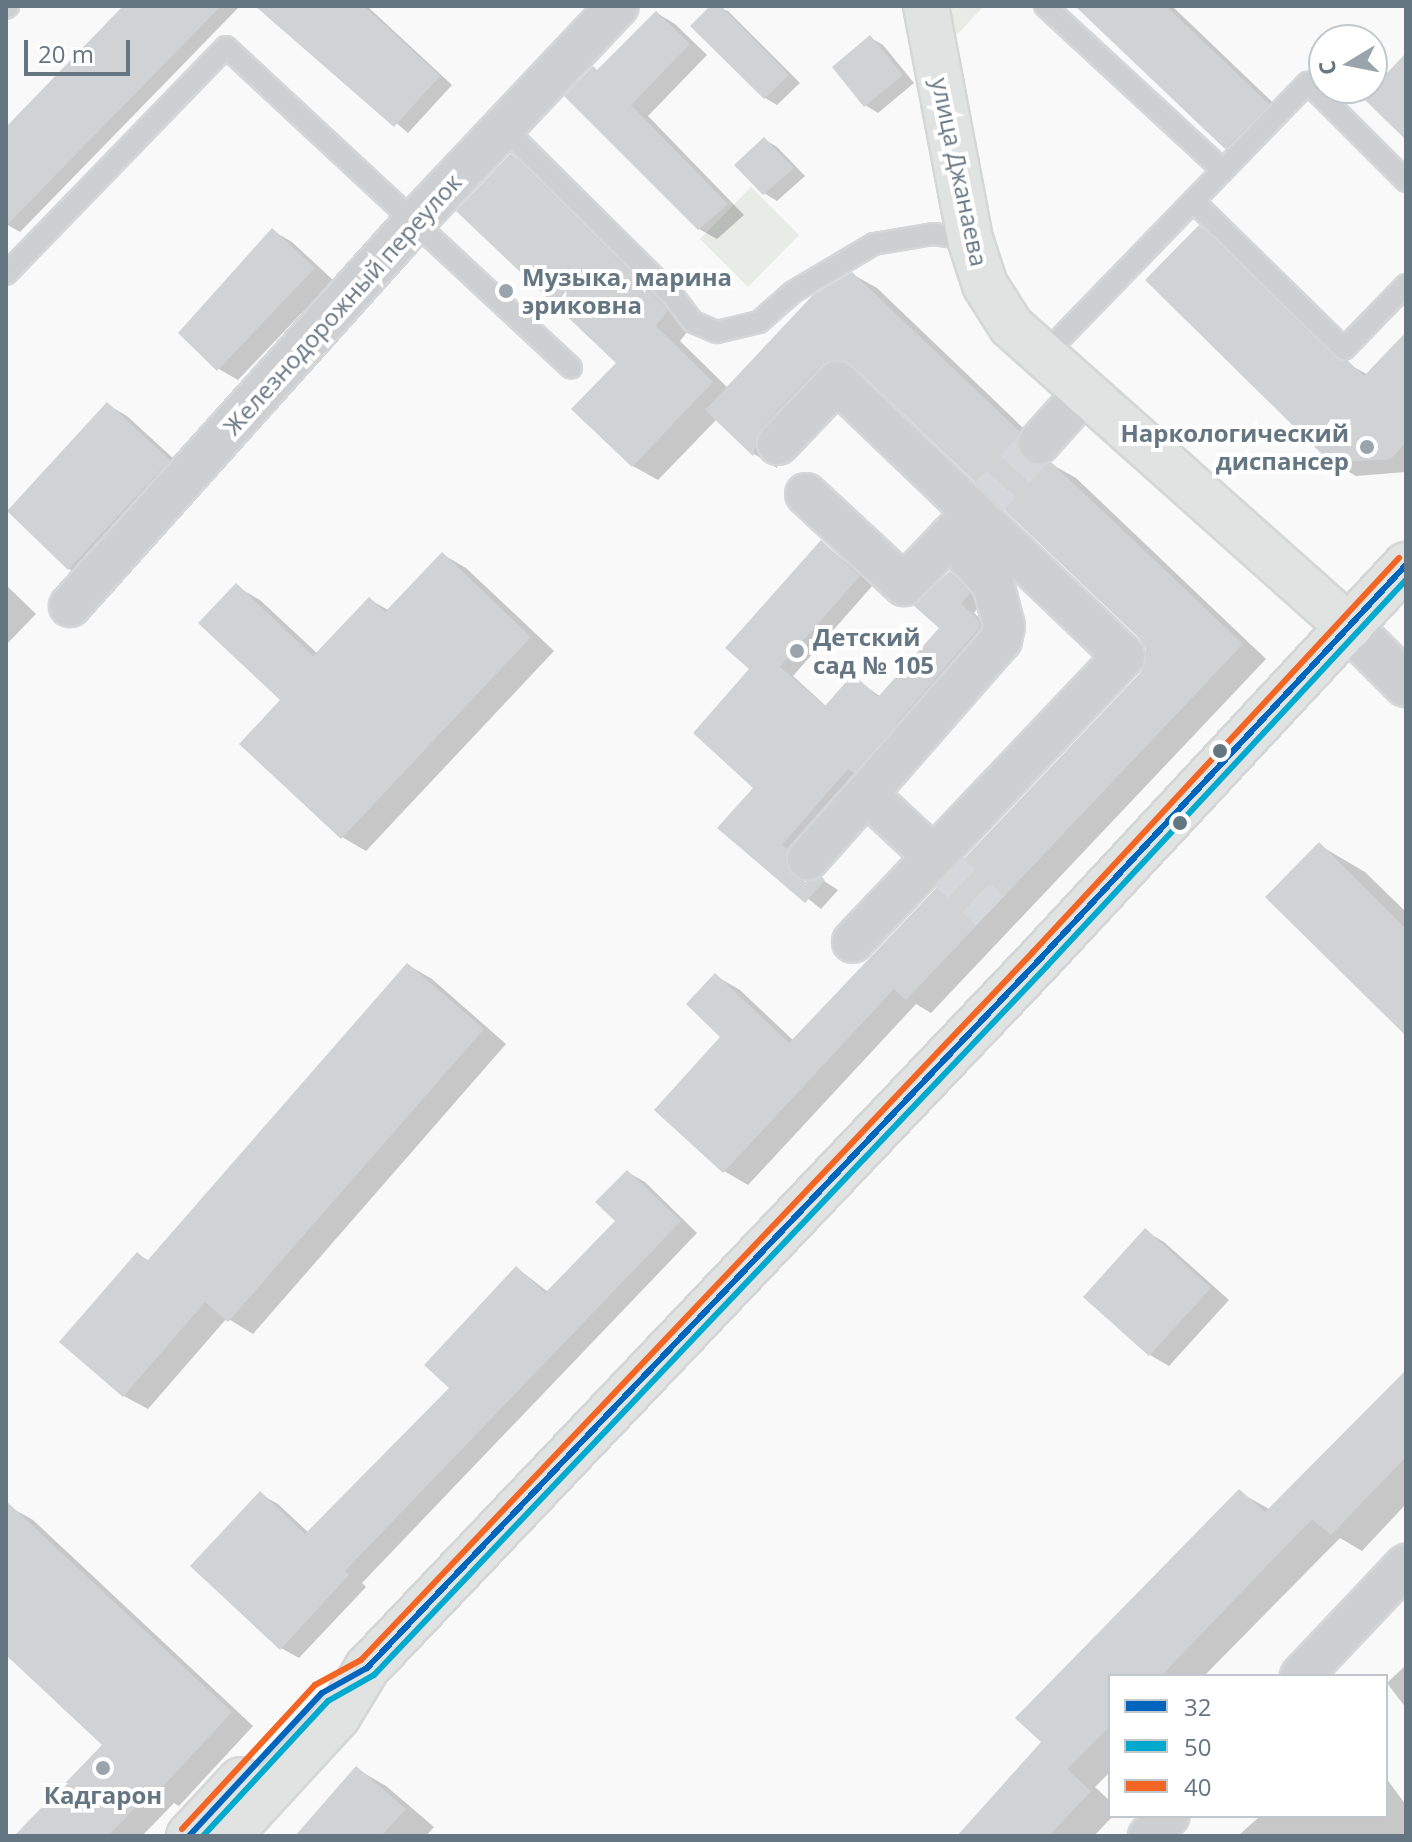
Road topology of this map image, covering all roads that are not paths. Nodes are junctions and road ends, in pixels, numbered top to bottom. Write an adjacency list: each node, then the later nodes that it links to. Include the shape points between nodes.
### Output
1 (618, 6): 4 (street, Железнодорожный переулок)
2 (926, 6): 9 (main road, улица Джанаева)
3 (1045, 6): 5 (lane)
4 (503, 127): 8 (street, Железнодорожный переулок); 9 (lane, via 693,322 717,332 759,322 793,292 874,244 933,234)
5 (1223, 170): 6 (lane, via 1308,83); 7 (lane)
6 (1406, 181)
7 (1193, 201): 11 (lane, via 1344,349); 12 (lane)
8 (416, 220): 10 (lane, via 226,47); 13 (lane); 20 (street, Железнодорожный переулок)
9 (970, 239): 12 (main road, улица Джанаева, via 985,285 1011,326)
10 (6, 274)
11 (1406, 285)
12 (1045, 354): 14 (main road, улица Джанаева)
13 (571, 368)
14 (1085, 392): 15 (street); 21 (main road, улица Джанаева)
15 (1039, 443)
16 (778, 444): 18 (street, via 837,382)
17 (806, 494): 18 (street, via 892,580 904,585)
18 (962, 525): 23 (street, via 993,584 1004,626 1001,640); 24 (street, via 1124,656)
19 (1406, 565): 21 (main road)
20 (70, 606)
21 (1349, 627): 22 (street, улица Джанаева); 28 (main road)
22 (1406, 684)
23 (866, 794): 24 (street); 25 (street)
24 (933, 856): 26 (street)
25 (808, 859)
26 (853, 942)
27 (1406, 1565): 29 (street)
28 (367, 1668): 31 (main road, via 322,1693); 32 (main road, via 338,1716)
29 (1303, 1674)
30 (1166, 1818): 33 (street)
31 (189, 1836)
32 (228, 1836)
33 (1149, 1836)

